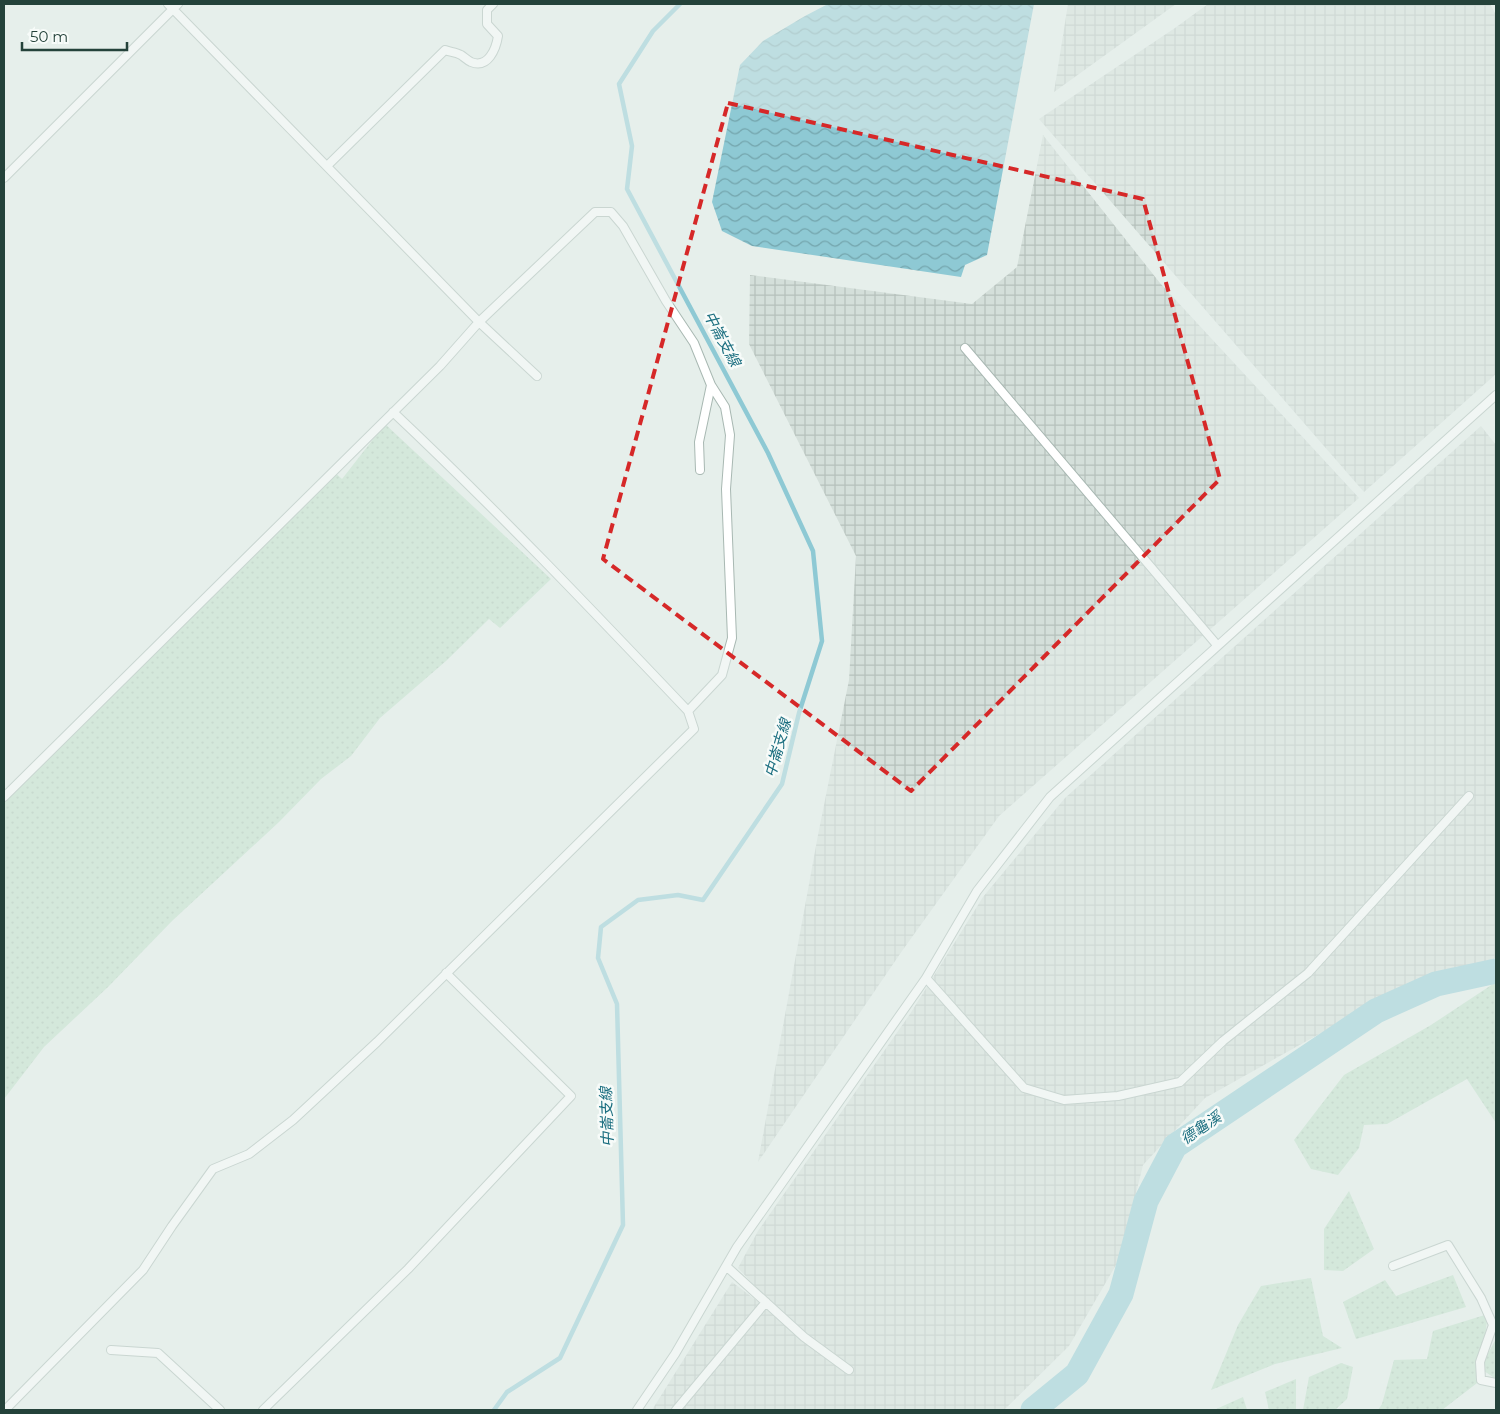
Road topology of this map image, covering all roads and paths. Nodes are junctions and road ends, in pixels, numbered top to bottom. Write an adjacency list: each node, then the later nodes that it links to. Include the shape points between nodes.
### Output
1 (493, 4): 3 (lane, via 487,10 487,24 498,36 492,56 472,63 460,54 445,50)
2 (173, 5): 3 (lane); 4 (lane)
3 (327, 166): 5 (lane)
4 (4, 178)
5 (480, 322): 7 (lane); 8 (lane, via 595,212 611,212 623,226 694,343); 10 (lane)
6 (965, 348): 12 (lane)
7 (537, 376)
8 (711, 385): 11 (lane, via 698,442); 13 (lane, via 725,408 730,435 726,489 732,638 722,675)
9 (1496, 395): 12 (lane)
10 (393, 412): 13 (lane, via 565,582); 15 (lane)
11 (700, 470)
12 (1216, 645): 17 (lane, via 1050,797 977,891)
13 (688, 711): 16 (lane, via 694,729)
14 (1468, 796): 17 (lane, via 1308,973 1223,1041 1180,1082 1118,1096 1064,1100 1024,1088)
15 (4, 797)
16 (446, 973): 24 (lane, via 293,1120 249,1154 213,1169 143,1270); 26 (lane, via 571,1096 408,1269)
17 (926, 978): 18 (lane, via 736,1247)
18 (726, 1266): 20 (lane); 27 (lane, via 675,1354)
19 (1393, 1266): 23 (lane, via 1448,1245 1481,1298 1493,1325 1480,1362 1481,1380)
20 (766, 1302): 22 (lane, via 804,1337); 28 (lane)
21 (111, 1350): 25 (lane, via 158,1352)
22 (849, 1370)
23 (1496, 1383)
24 (5, 1410)
25 (220, 1410)
26 (263, 1410)
27 (637, 1410)
28 (676, 1410)

